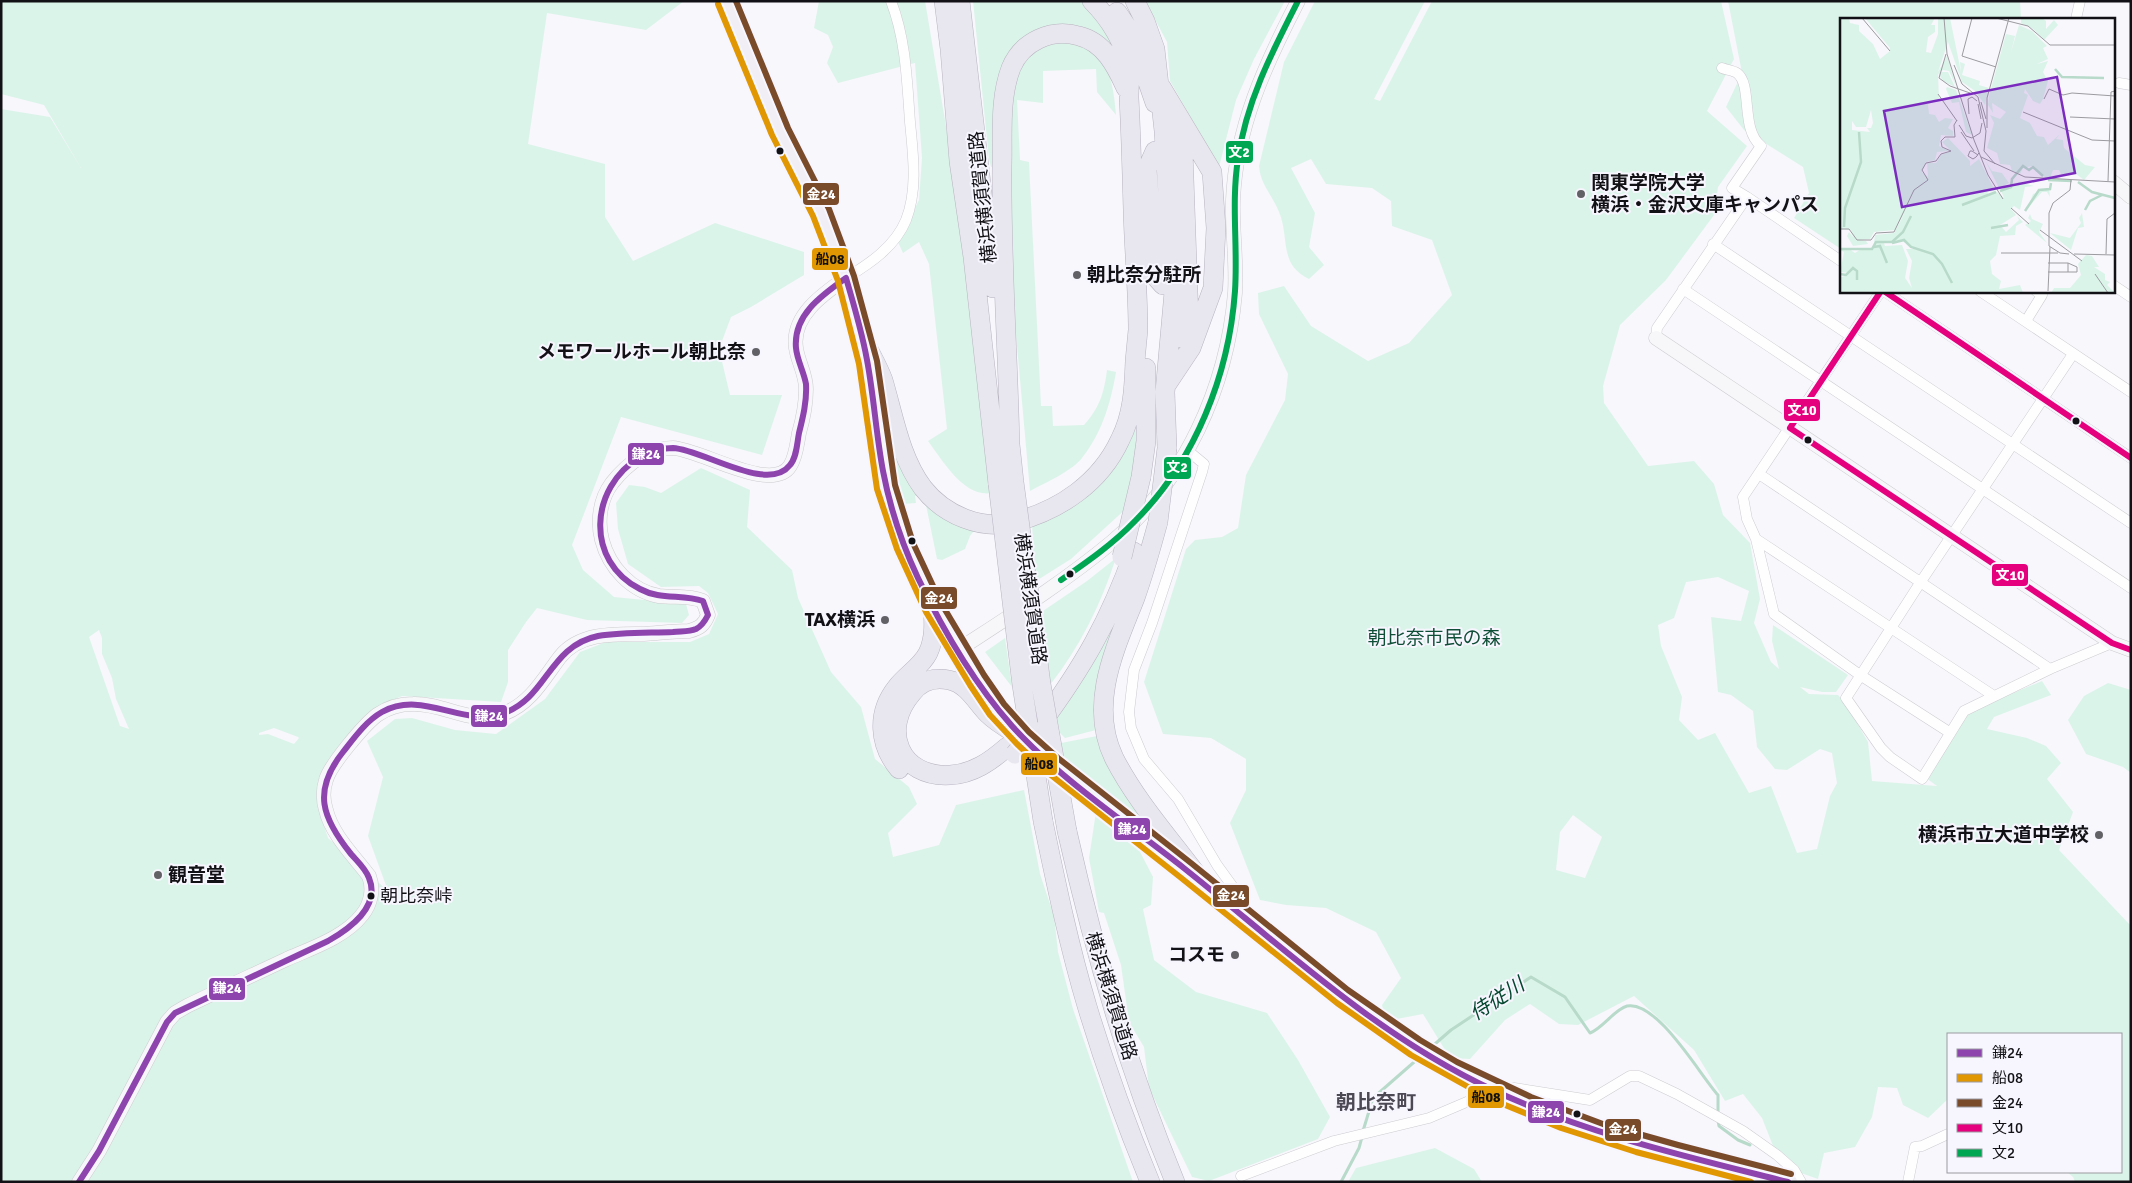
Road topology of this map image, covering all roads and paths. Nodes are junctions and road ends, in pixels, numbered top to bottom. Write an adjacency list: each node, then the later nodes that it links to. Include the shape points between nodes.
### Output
1 (726, 1): 26 (main road, via 780,132 821,212)
2 (890, 1): 26 (street, via 897,17 906,64 914,172 912,197 906,221 896,237)
3 (932, 1): 20 (highway)
4 (944, 1): 20 (highway, 横浜横須賀道路)
5 (960, 1): 48 (highway, 横浜横須賀道路)
6 (1092, 1): 16 (highway, via 1109,22 1125,53 1129,68)
7 (1108, 1): 19 (highway, via 1131,33)
8 (1135, 1): 14 (highway, via 1155,49)
9 (1298, 1): 49 (main road, via 1260,80 1240,140 1233,200 1236,260 1231,325 1214,394)
10 (2080, 1): 11 (street)
11 (2076, 18)
12 (1722, 68): 22 (street, via 1738,74 1743,81 1750,128 1754,140 1761,146 1732,188)
13 (2119, 83): 15 (street)
14 (1160, 84): 18 (highway); 19 (highway)
15 (2131, 86)
16 (1129, 96): 17 (highway); 48 (highway, via 1117,67 1094,42 1081,36 1067,33 1039,38 1027,46 1011,69 1003,114 1002,209)
17 (1130, 116): 35 (highway, via 1140,137 1141,156 1144,273); 35 (highway, via 1132,136 1122,166 1126,289)
18 (1182, 121): 34 (highway); 41 (highway, via 1212,172 1215,245 1213,288 1191,348)
19 (1163, 126): 34 (highway); 34 (highway, via 1155,151 1163,285)
20 (960, 161): 53 (highway, 横浜横須賀道路)
21 (2114, 183): 23 (main road)
22 (1747, 197): 24 (street); 25 (street)
23 (2131, 197)
24 (1713, 244): 28 (street); 37 (street)
25 (1840, 261)
26 (846, 278): 38 (main road); 75 (main road, via 817,299 798,328 796,348 806,387 805,404 795,454 789,467 780,475 756,474 692,451 671,448 654,451 628,464 602,502 599,528 614,567 637,587 657,595 703,601 708,615 704,625 689,631 602,634 581,642 561,655 537,690 505,714 474,718 424,704 412,704 378,715 331,769 324,794 332,826 369,876 372,885 368,906 350,926 328,940 175,1013 167,1022)
27 (2114, 286): 33 (street)
28 (1684, 289): 39 (street, via 1657,328); 42 (street)
29 (1881, 292): 37 (street)
30 (1884, 292): 45 (street)
31 (1982, 292): 36 (street)
32 (2038, 292): 36 (street, via 2042,295)
33 (2131, 297)
34 (1178, 313): 41 (highway, via 1189,320); 43 (highway)
35 (1137, 314): 38 (highway, via 1132,403 1125,429 1109,461 1072,497 1032,517 1011,523 992,524 954,515 924,490 910,469 882,378); 52 (highway, via 1146,358)
36 (2026, 321): 40 (street)
37 (1850, 336): 42 (street); 47 (street)
38 (863, 338): 60 (main road, via 886,487 905,546)
39 (1656, 338): 46 (main road)
40 (2073, 354): 44 (street); 45 (street)
41 (1178, 369): 43 (highway)
42 (1821, 380): 46 (street); 54 (street)
43 (1166, 389): 52 (highway); 70 (highway, bridge, via 1168,448 1158,522 1108,671 1104,724 1114,757 1128,782)
44 (2131, 392)
45 (2043, 398): 47 (street); 50 (street)
46 (1790, 428): 51 (street); 56 (main road)
47 (2013, 444): 54 (street); 55 (street)
48 (1010, 447): 53 (highway, 横浜横須賀道路)
49 (1188, 450): 63 (main road, via 1156,496 1113,542); 71 (street, via 1204,464 1134,670 1130,695 1131,728 1144,759 1178,799 1238,894)
50 (2131, 458)
51 (1759, 474): 57 (street, via 1743,497); 58 (street)
52 (1147, 475): 69 (highway, bridge, via 1128,555 1084,645 1037,722)
53 (1006, 483): 76 (highway, 横浜横須賀道路, bridge, via 1022,685 1043,821 1060,904 1087,1006); 77 (highway, 横浜横須賀道路, bridge, via 1067,831 1083,904 1102,974)
54 (1983, 488): 56 (street); 59 (street)
55 (2131, 523)
56 (1952, 536): 58 (street); 62 (main road)
57 (1756, 539): 61 (street); 66 (street, via 1774,614)
58 (1920, 583): 61 (street); 65 (street)
59 (2131, 588)
60 (933, 607): 63 (main road); 69 (highway, via 933,638 928,652 897,687 884,714 884,744 890,758 913,779 952,786 986,775)
61 (1891, 627): 66 (street); 67 (street)
62 (2112, 643): 64 (main road); 65 (street)
63 (958, 650): 69 (main road, via 997,709)
64 (2131, 650)
65 (2050, 669): 67 (street)
66 (1860, 675): 68 (street); 68 (street, via 1846,698 1881,748 1922,779)
67 (1994, 696): 68 (street, via 1964,711)
68 (1949, 732)
69 (1015, 746): 69 (highway, via 969,692 950,680 926,681 902,704 897,716 896,739 900,751 908,761 934,774 964,773); 70 (main road, via 1052,765)
70 (1202, 882): 71 (main road)
71 (1250, 922): 72 (main road, via 1358,1009 1452,1068)
72 (1496, 1091): 74 (street, via 1429,1118 1334,1141); 78 (main road, via 1579,1124 1674,1153); 79 (street, via 1514,1088 1590,1100 1630,1076 1639,1076 1744,1131 1794,1170)
73 (1947, 1134): 80 (street, via 1915,1147)
74 (1241, 1176)
75 (79, 1182)
76 (1150, 1182)
77 (1175, 1182)
78 (1789, 1182)
79 (1801, 1182)
80 (1908, 1182)

